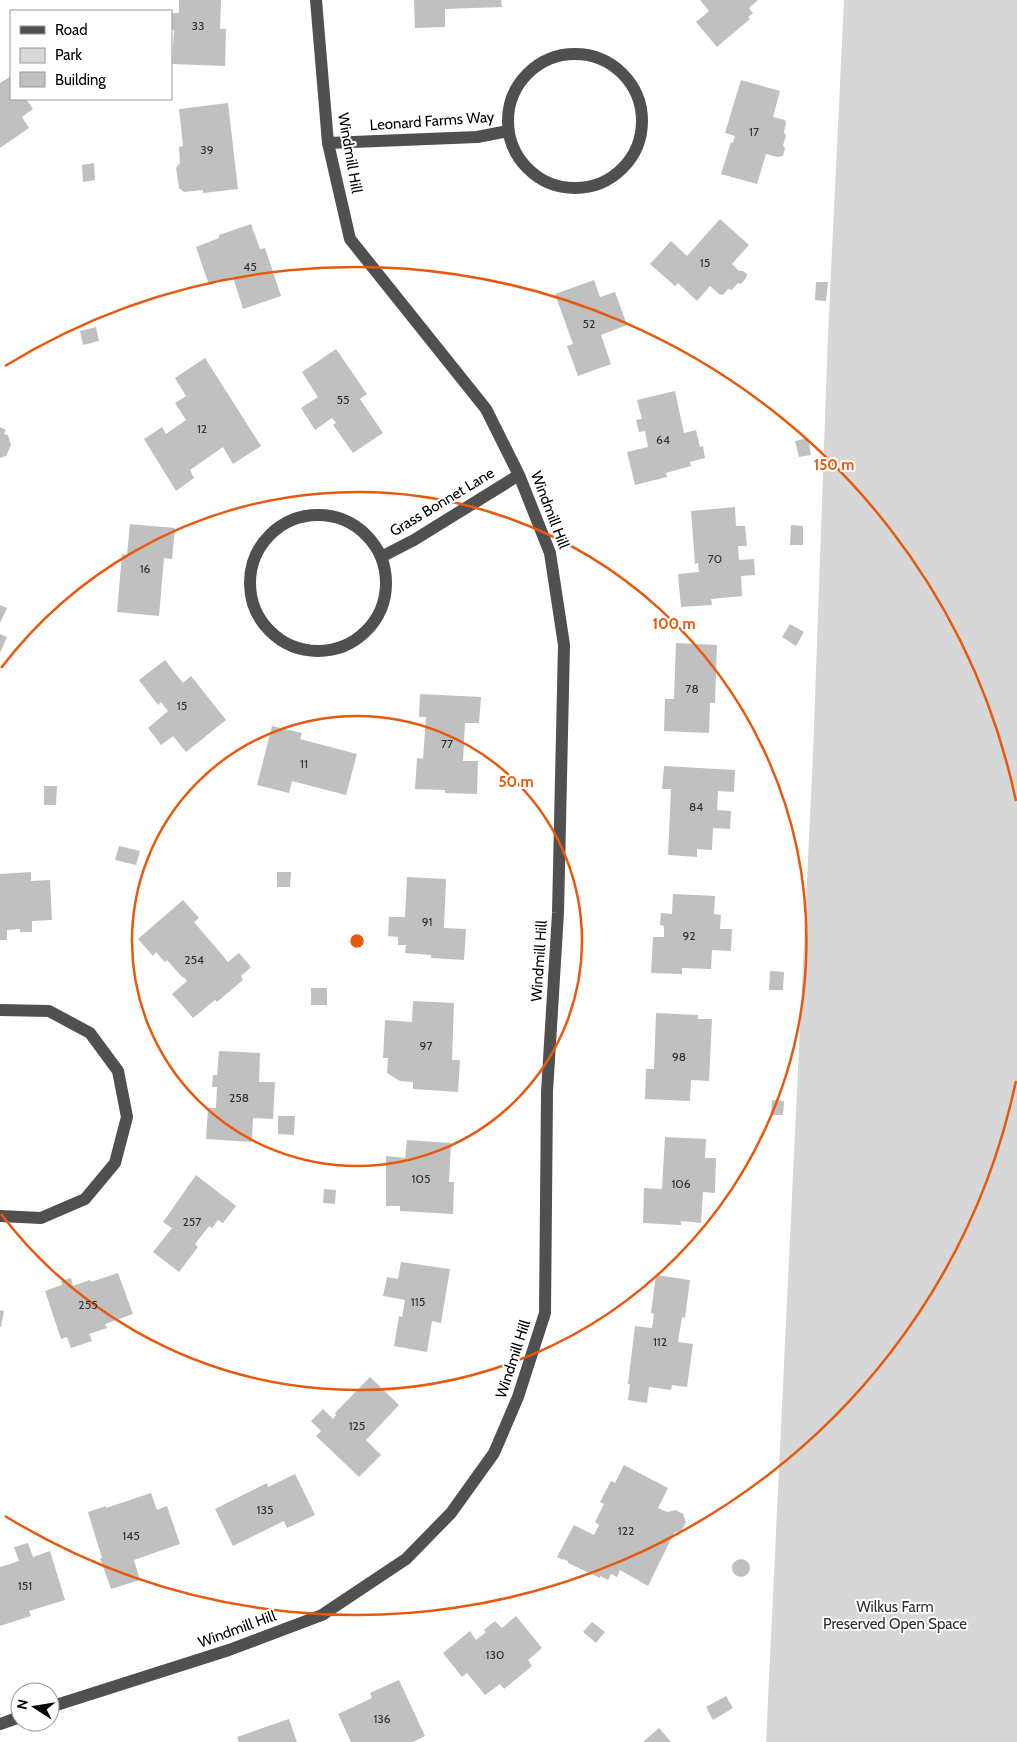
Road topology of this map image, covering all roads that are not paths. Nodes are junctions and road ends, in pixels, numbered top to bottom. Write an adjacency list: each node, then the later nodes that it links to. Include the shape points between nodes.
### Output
1 (316, 0): 3 (street, Windmill Hill)
2 (508, 131): 2 (street, Leonard Farms Way, via 508,110 528,72 545,60 566,54 588,54 607,61 624,74 636,91 642,112 642,133 635,153 622,170 605,182 585,189 564,188 544,181 527,169 515,151); 3 (street, Leonard Farms Way, via 477,137)
3 (328, 143): 4 (street, Windmill Hill, via 350,239 486,409)
4 (519, 475): 5 (street, Grass Bonnet Lane, via 414,540); 8 (street, Windmill Hill, via 550,553 564,645 558,912 547,1092 545,1313 518,1397 494,1453 451,1513 406,1559 322,1615 230,1650)
5 (381, 556): 5 (street, Grass Bonnet Lane, via 387,580 384,603 372,624 355,640 333,650 310,651 287,644 268,630 255,610 250,590 251,568 259,548 273,531 291,520 312,514 333,516 354,524 370,538)
6 (0, 1010): 7 (street, via 49,1011 90,1033 118,1071 127,1117 115,1163 85,1199 41,1218)
7 (0, 1216)
8 (60, 1704)

